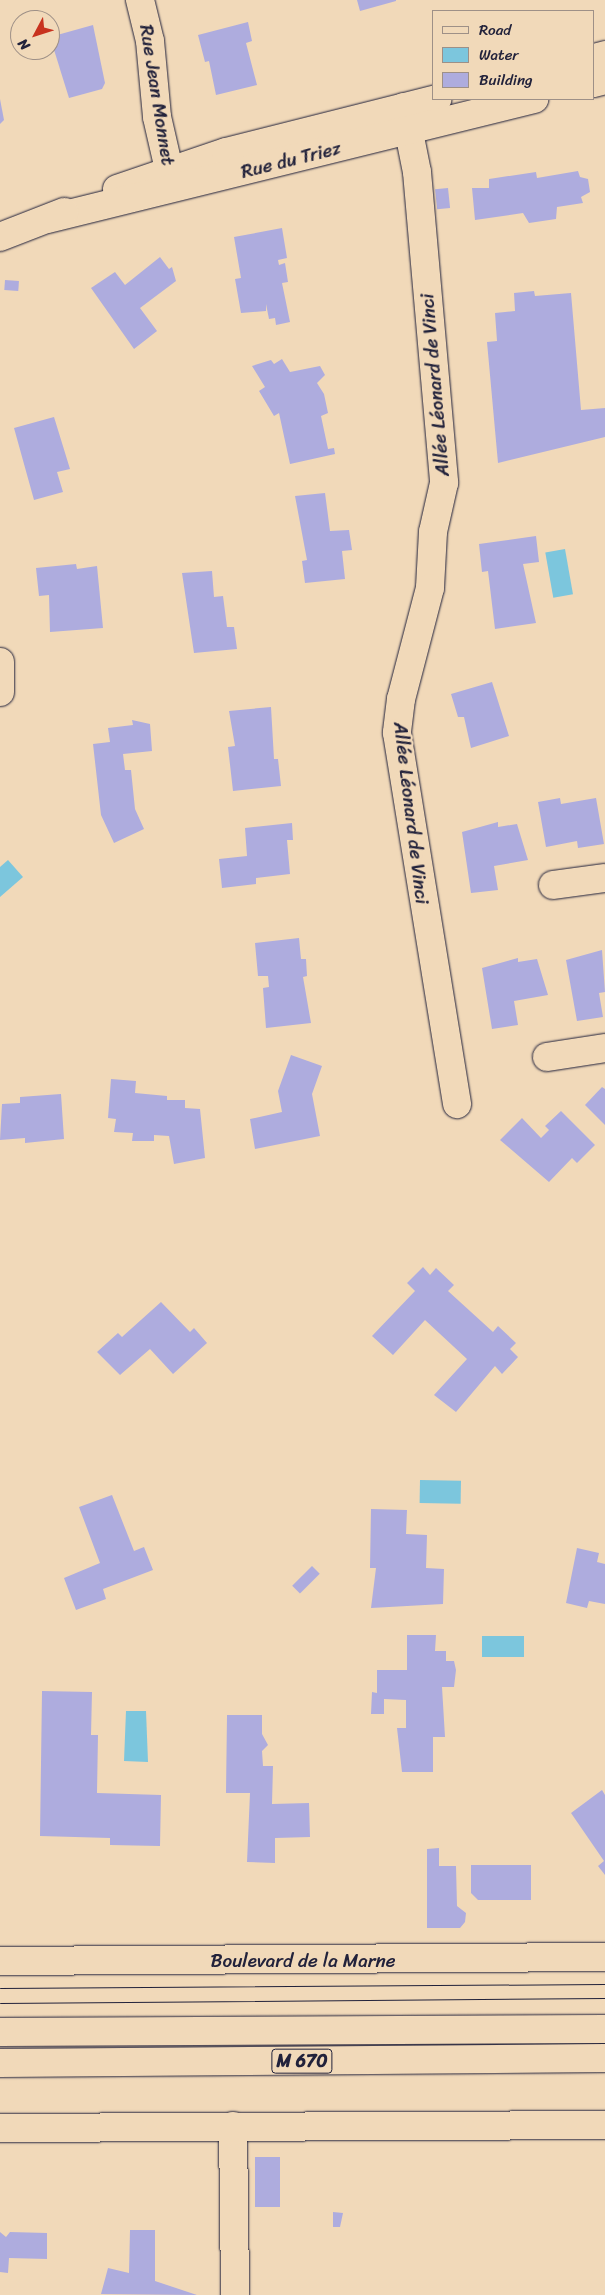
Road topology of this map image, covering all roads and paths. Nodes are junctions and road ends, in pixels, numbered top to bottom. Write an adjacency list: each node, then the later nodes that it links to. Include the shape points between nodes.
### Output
1 (140, 0): 5 (street, Rue Jean Monnet, via 150,41 157,117)
2 (435, 100): 4 (street, Rue du Triez)
3 (528, 100): 4 (street, Rue du Triez)
4 (406, 119): 5 (street, Rue du Triez); 13 (street, Allée Léonard de Vinci, via 417,172 444,483 433,532 430,588 401,699 397,733)
5 (171, 180): 6 (street, Rue du Triez)
6 (0, 237)
7 (0, 662): 8 (street)
8 (0, 692)
9 (605, 878): 10 (street)
10 (553, 885)
11 (605, 1048): 12 (street)
12 (548, 1057)
13 (457, 1104)
14 (605, 1957): 15 (street, Boulevard de la Marne)
15 (0, 1962)
16 (605, 2029): 17 (street, M 670)
17 (0, 2032)
18 (605, 2058): 19 (street, M 670)
19 (0, 2063)
20 (605, 2125): 21 (street)
21 (233, 2126): 22 (street); 23 (street)
22 (0, 2128)
23 (235, 2295)

